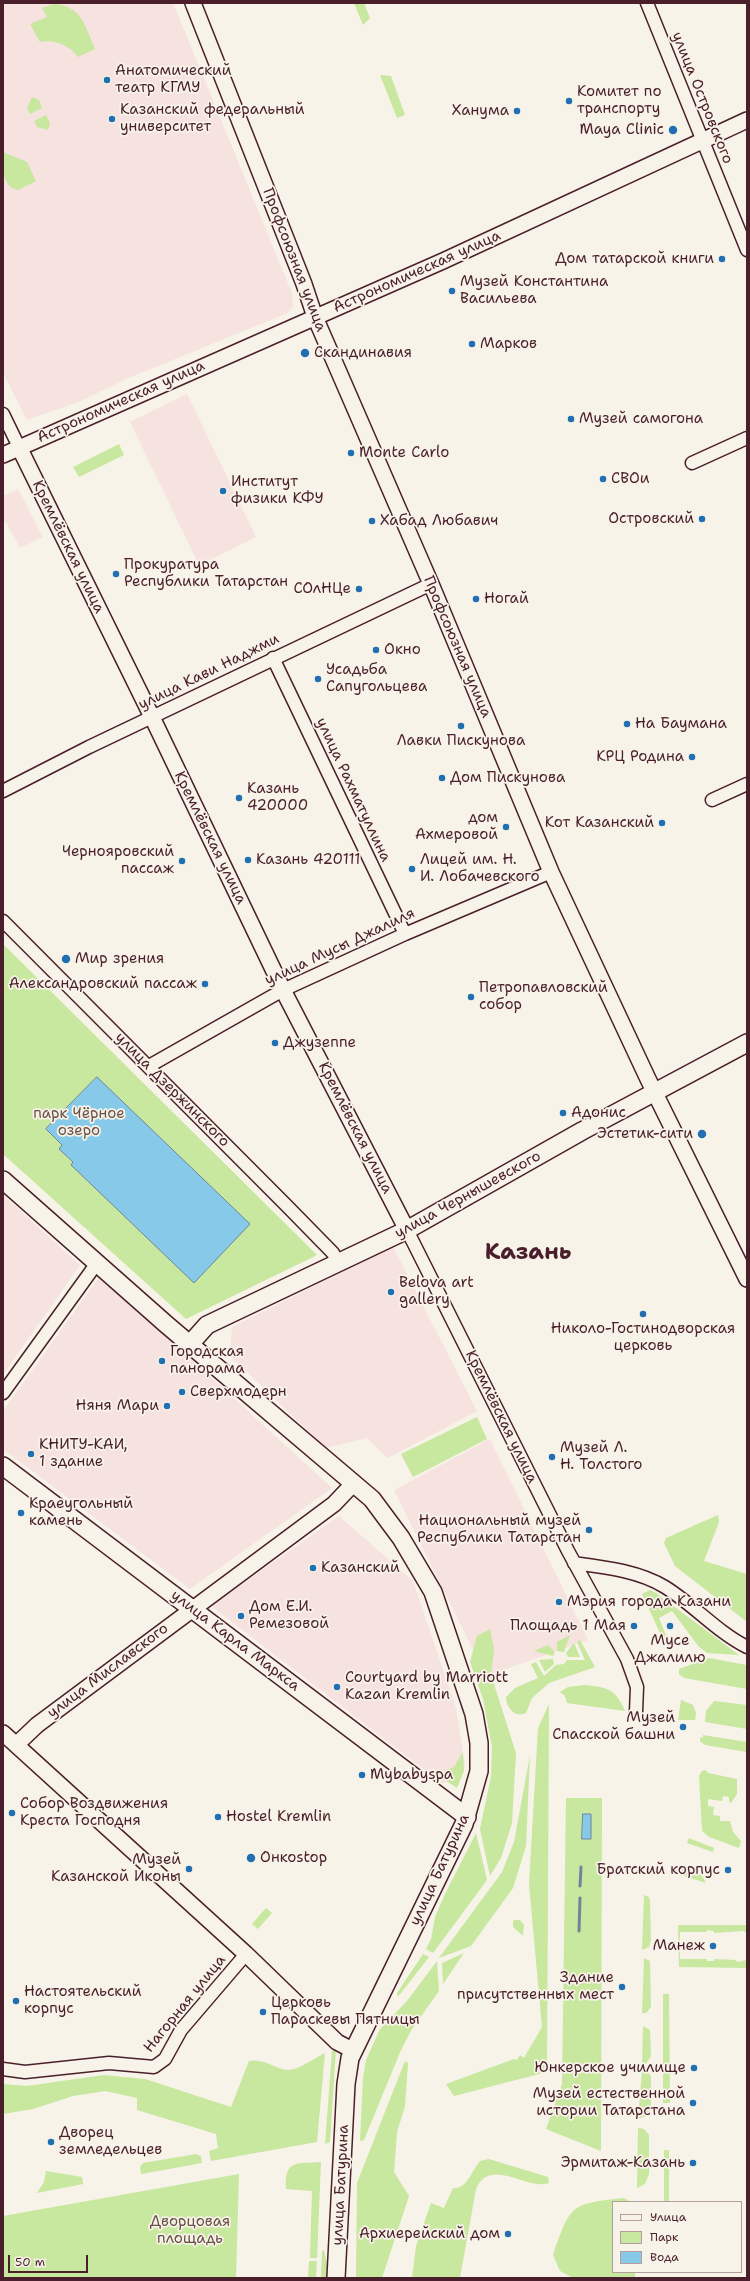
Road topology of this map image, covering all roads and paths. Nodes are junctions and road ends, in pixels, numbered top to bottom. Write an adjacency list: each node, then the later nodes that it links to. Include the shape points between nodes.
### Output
1 (193, 3): 6 (street, Профсоюзная улица, via 304,284)
2 (647, 3): 4 (street, улица Островского)
3 (747, 120): 4 (street, Астрономическая улица)
4 (702, 141): 5 (street, улица Островского); 6 (street, Астрономическая улица)
5 (747, 250)
6 (315, 318): 9 (street, Астрономическая улица); 12 (street, Профсоюзная улица)
7 (3, 414): 9 (street, Кремлёвская улица)
8 (747, 438): 11 (street)
9 (19, 447): 10 (street, Астрономическая улица); 14 (street, Кремлёвская улица)
10 (3, 455)
11 (692, 464)
12 (431, 584): 13 (street, улица Кави Наджми); 18 (street, Профсоюзная улица)
13 (274, 658): 14 (street, улица Кави Наджми); 20 (street, улица Рахматуллина)
14 (152, 717): 16 (street, улица Кави Наджми); 21 (street, Кремлёвская улица)
15 (747, 784): 17 (street)
16 (3, 791)
17 (712, 800)
18 (551, 872): 20 (street, улица Мусы Джалиля); 24 (street, Профсоюзная улица)
19 (3, 921): 23 (street, улица Дзержинского)
20 (405, 934): 21 (street, улица Мусы Джалиля)
21 (283, 990): 23 (street, улица Мусы Джалиля); 26 (street, Кремлёвская улица)
22 (747, 1043): 24 (main road, улица Чернышевского)
23 (149, 1066): 28 (street, улица Дзержинского, via 332,1253)
24 (655, 1091): 26 (main road, улица Чернышевского); 29 (street, Профсоюзная улица)
25 (3, 1180): 27 (main road)
26 (407, 1230): 28 (main road, улица Чернышевского); 35 (street, Кремлёвская улица)
27 (97, 1263): 30 (main road); 31 (street)
28 (338, 1263): 30 (main road, улица Чернышевского, via 207,1325)
29 (747, 1278)
30 (190, 1344): 34 (main road)
31 (3, 1394)
32 (3, 1466): 36 (main road, улица Карла Маркса)
33 (3, 1475): 36 (main road, улица Карла Маркса)
34 (354, 1483): 36 (street, улица Миславского, via 334,1504); 41 (main road, улица Батурина, via 372,1499 401,1538 433,1592 454,1650 474,1714 479,1743 479,1771)
35 (574, 1562): 37 (street, via 632,1573 664,1587); 38 (street, Кремлёвская улица, via 627,1659 637,1687)
36 (189, 1611): 40 (street, улица Миславского, via 37,1725); 41 (main road, улица Карла Маркса)
37 (747, 1647)
38 (636, 1712)
39 (3, 1733): 40 (street)
40 (16, 1744): 42 (street)
41 (465, 1821): 43 (main road, улица Батурина)
42 (246, 1954): 43 (street, via 337,2042); 44 (street, Нагорная улица, via 181,2030 165,2059 154,2067 109,2063 25,2072)
43 (352, 2050): 45 (main road, улица Батурина, via 346,2084)
44 (3, 2069)
45 (336, 2278)

